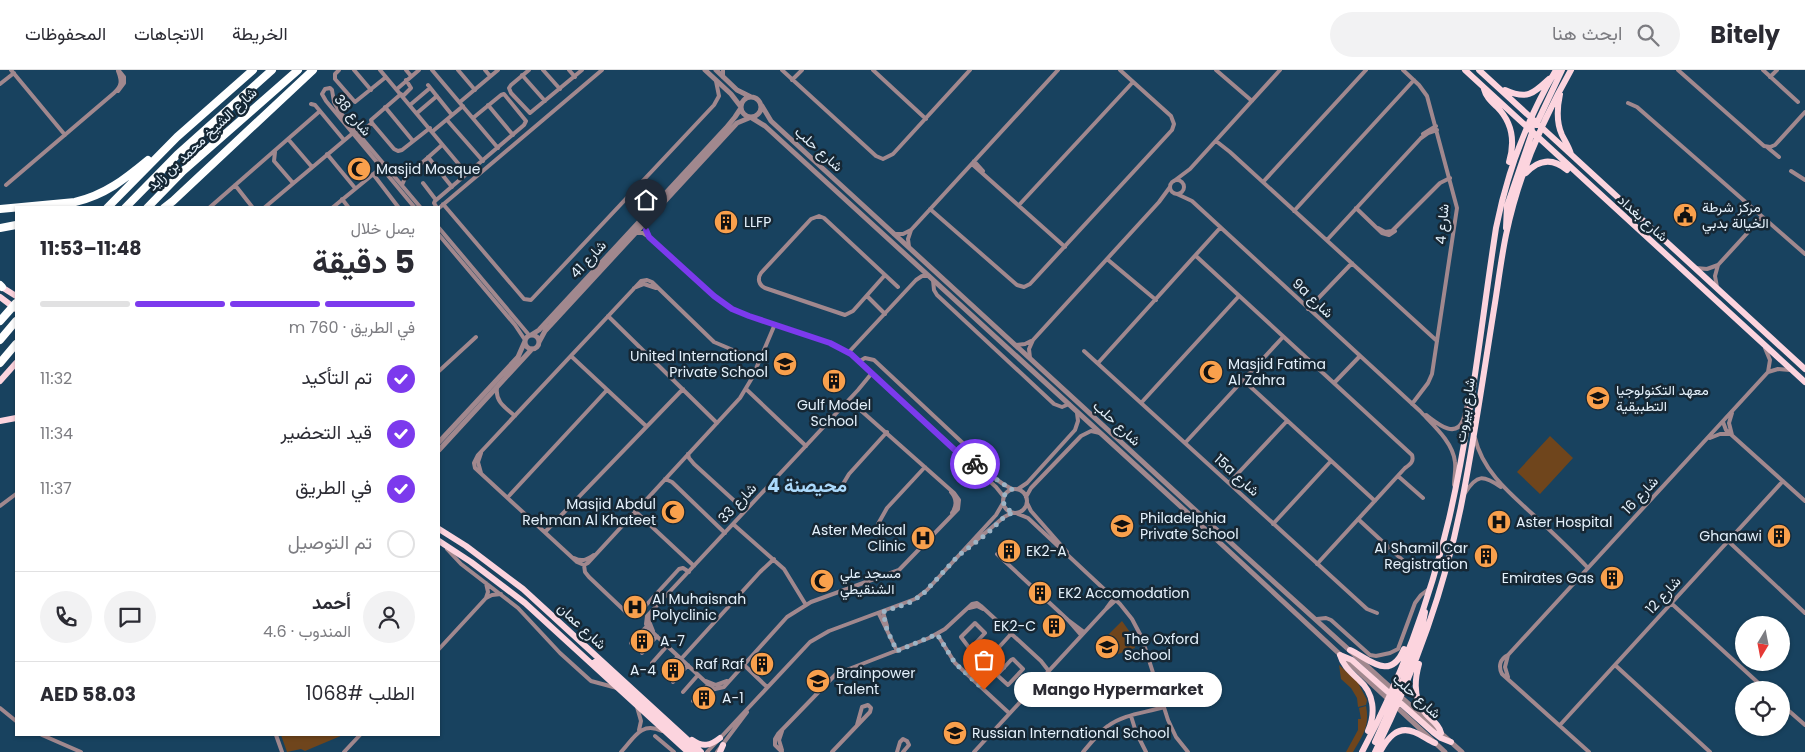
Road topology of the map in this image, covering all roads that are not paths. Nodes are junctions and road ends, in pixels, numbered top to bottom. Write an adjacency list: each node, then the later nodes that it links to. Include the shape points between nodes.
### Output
1 (117, 70): 98 (street, via 123,75 122,88)
2 (253, 70): 102 (highway)
3 (272, 70): 154 (highway, شارع الشيخ محمد بن زايد, via 177,155)
4 (298, 70): 155 (highway, شارع الشيخ محمد بن زايد, via 183,171)
5 (312, 70): 150 (highway)
6 (339, 70): 63 (street, via 334,78 354,102)
7 (354, 70): 63 (street)
8 (380, 70): 47 (street)
9 (406, 70): 46 (street)
10 (418, 70): 46 (street)
11 (432, 70): 71 (street)
12 (458, 70): 64 (street)
13 (485, 70): 43 (street)
14 (529, 70): 44 (street)
15 (543, 70): 62 (street)
16 (569, 70): 48 (street)
17 (582, 70): 48 (street)
18 (602, 70): 149 (street)
19 (705, 70): 52 (street)
20 (716, 70): 51 (street)
21 (723, 70): 51 (street)
22 (782, 70): 54 (street)
23 (802, 70): 54 (street)
24 (873, 70): 89 (street)
25 (961, 70): 45 (street)
26 (970, 70): 45 (street)
27 (1050, 70): 41 (street)
28 (1120, 70): 56 (street)
29 (1216, 70): 72 (street)
30 (1280, 70): 72 (street)
31 (1366, 70): 134 (street)
32 (1403, 70): 55 (street, شارع 4)
33 (1464, 70): 59 (main road, شارع بغداد)
34 (1479, 70): 60 (main road, شارع بغداد)
35 (1556, 70): 49 (main road, شارع بيروت)
36 (1562, 70): 92 (main road)
37 (1571, 70): 58 (main road)
38 (1678, 70): 108 (street)
39 (1763, 70): 50 (street)
40 (1777, 70): 50 (street)
41 (1056, 71): 120 (street)
42 (12, 72): 57 (street); 98 (street)
43 (493, 72): 64 (street)
44 (522, 75): 70 (street); 70 (street, via 509,88 516,99 530,113)
45 (966, 75): 89 (street)
46 (411, 76): 53 (street)
47 (386, 77): 61 (street); 63 (street)
48 (574, 77): 62 (street)
49 (1552, 77): 60 (main road, via 1527,95 1515,95); 88 (main road, شارع بيروت)
50 (1770, 77): 73 (street)
51 (724, 78): 68 (street, via 740,92)
52 (715, 79): 81 (street); 149 (street, via 719,91 714,105 531,300 524,299)
53 (406, 80): 61 (street); 66 (street, via 411,88)
54 (792, 80): 89 (street, via 881,159 891,156)
55 (1415, 81): 93 (street, شارع 4, via 1427,96); 170 (street)
56 (1133, 82): 151 (street); 186 (street, via 1171,116 1174,124 1171,132)
57 (0, 84)
58 (1563, 84): 92 (main road); 114 (main road, via 1558,121)
59 (1484, 88): 94 (main road, شارع بغداد); 131 (main road, via 1487,97 1507,119 1511,131 1512,150)
60 (1499, 88): 88 (main road, شارع بغداد)
61 (396, 89): 66 (street)
62 (560, 89): 70 (street)
63 (371, 90)
64 (475, 90): 71 (street)
65 (334, 95): 69 (street); 69 (street, شارع 38, via 326,88 322,93); 97 (street, شارع 38, via 337,108)
66 (402, 95): 76 (street); 80 (street)
67 (437, 96): 76 (street, via 429,86); 84 (street); 85 (street)
68 (752, 97): 79 (street); 81 (street, via 744,100)
69 (324, 98): 97 (street, شارع 38)
70 (545, 101)
71 (460, 102): 78 (street)
72 (1251, 102): 106 (street)
73 (1798, 102)
74 (1628, 103): 172 (street, via 1637,107)
75 (311, 104): 82 (street)
76 (410, 104): 84 (street)
77 (488, 105): 86 (street); 99 (street); 99 (street, via 501,94 506,95 526,121)
78 (463, 106): 85 (street); 86 (street)
79 (762, 106): 87 (street, via 759,114); 180 (street, شارع حلب, via 771,121)
80 (385, 107): 91 (street, via 373,117); 107 (street)
81 (741, 107): 87 (street, via 742,113); 215 (street, شارع 41, via 726,128)
82 (320, 111): 104 (street); 105 (street)
83 (1805, 112): 103 (street)
84 (417, 113): 95 (street)
85 (452, 115): 90 (street)
86 (473, 118): 111 (street)
87 (750, 118): 173 (street, شارع 41, via 737,124); 192 (street, شارع حلب, via 763,124)
88 (1531, 118): 92 (main road, شارع بغداد); 94 (main road, شارع بيروت); 100 (main road)
89 (926, 119)
90 (447, 120): 95 (street); 118 (street)
91 (372, 123): 96 (street); 107 (street, via 396,151)
92 (1539, 125): 100 (main road); 114 (main road, شارع بغداد)
93 (1436, 128): 127 (street, شارع 4); 168 (street, via 1421,138)
94 (1526, 128): 100 (main road, شارع بغداد); 131 (main road, شارع بيروت)
95 (431, 129): 107 (street); 109 (street)
96 (363, 130): 97 (street); 101 (street)
97 (354, 132): 101 (street, شارع 38); 105 (street); 121 (street, شارع 38)
98 (65, 135): 137 (street)
99 (513, 135): 111 (street)
100 (1535, 135): 128 (main road, شارع بيروت); 171 (main road, شارع بغداد); 181 (main road, via 1507,206)
101 (361, 136): 130 (street, شارع 38)
102 (177, 137): 152 (highway, via 119,184 98,195 75,202); 153 (highway)
103 (1780, 139): 108 (street, via 1770,145); 110 (street, via 1773,147)
104 (288, 140): 112 (street); 122 (street)
105 (344, 140): 113 (street)
106 (1217, 140): 123 (street); 134 (street)
107 (413, 141)
108 (1759, 142): 110 (street)
109 (442, 145): 115 (street); 126 (street)
110 (1767, 147): 116 (street)
111 (498, 148): 118 (street)
112 (275, 152): 117 (street); 119 (street)
113 (327, 154): 122 (street); 143 (street)
114 (1572, 155): 193 (main road, شارع بغداد)
115 (428, 157): 129 (street); 140 (street)
116 (1779, 157)
117 (266, 159): 119 (street); 138 (street)
118 (483, 160): 126 (street)
119 (276, 163): 135 (street)
120 (973, 163): 151 (street); 167 (street)
121 (381, 166): 125 (street); 162 (street, شارع 38)
122 (312, 167): 135 (street)
123 (1190, 169): 133 (street); 142 (street)
124 (1791, 172): 132 (street)
125 (373, 174): 143 (street); 161 (street)
126 (467, 174): 140 (street)
127 (1449, 176): 168 (street, via 1393,232 1386,235); 214 (street, شارع 4, via 1457,212)
128 (1523, 176): 171 (main road, via 1541,162 1557,163); 181 (main road, شارع بيروت)
129 (405, 178): 130 (street); 139 (street)
130 (398, 179): 139 (street, شارع 38)
131 (1507, 179): 250 (main road, شارع بيروت, via 1496,228)
132 (1805, 180)
133 (1174, 181): 141 (street); 142 (street, via 1180,181)
134 (1263, 182): 170 (street)
135 (293, 183): 158 (street)
136 (423, 184): 146 (street)
137 (6, 185)
138 (235, 185): 156 (street); 157 (street)
139 (402, 185): 163 (street, شارع 38)
140 (452, 187): 146 (street)
141 (1170, 187): 144 (street); 148 (street)
142 (1184, 187): 144 (street); 147 (street, 9a شارع)
143 (355, 188): 145 (street)
144 (1176, 194): 147 (street, 9a شارع); 148 (street)
145 (342, 199): 159 (street); 160 (street)
146 (436, 200): 164 (street)
147 (1192, 201): 177 (street, 9a شارع)
148 (1159, 202): 189 (street)
149 (443, 204): 165 (street)
150 (168, 205)
151 (1019, 205): 186 (street)
152 (32, 206)
153 (109, 206)
154 (127, 206)
155 (149, 206)
156 (210, 206)
157 (251, 206)
158 (266, 206)
159 (334, 206)
160 (347, 206)
161 (397, 206)
162 (414, 206)
163 (419, 206)
164 (436, 206)
165 (440, 206)
166 (15, 208): 169 (highway)
167 (931, 208): 178 (street); 186 (street, via 1015,283 1024,287)
168 (1356, 208): 184 (street)
169 (0, 209)
170 (1294, 211): 184 (street)
171 (1618, 212): 225 (main road, شارع بغداد)
172 (1762, 217): 187 (street); 191 (street)
173 (646, 222): 179 (street, شارع 41); 183 (street)
174 (15, 225): 175 (highway)
175 (0, 228)
176 (440, 229): 215 (street)
177 (1221, 229): 188 (street); 207 (street, 9a شارع)
178 (911, 230): 180 (street); 185 (street)
179 (636, 234): 183 (street); 221 (street, شارع 41, via 545,331)
180 (894, 234): 185 (street, شارع حلب)
181 (1506, 234): 271 (main road, شارع بيروت)
182 (440, 236): 220 (street)
183 (649, 237): 212 (street, via 723,302 743,314)
184 (1327, 240): 190 (street)
185 (909, 247): 224 (street, شارع حلب)
186 (1065, 247)
187 (1805, 254)
188 (1196, 256): 202 (street); 204 (street)
189 (1108, 257): 204 (street); 219 (street)
190 (1352, 263): 207 (street); 213 (street)
191 (1718, 265): 193 (street, via 1707,269); 199 (street, via 1715,276)
192 (920, 267): 195 (street, شارع حلب); 196 (street)
193 (1693, 267): 199 (main road, شارع بغداد)
194 (885, 275): 198 (street); 201 (street); 201 (street, via 819,216 811,219 759,278 765,288 842,315 853,312)
195 (931, 278): 196 (street, via 922,276); 256 (street, شارع حلب); 256 (street, via 937,295 1054,404 1062,407)
196 (916, 280): 208 (street)
197 (2, 287): 200 (main road)
198 (898, 287)
199 (1717, 289): 237 (main road, شارع بغداد)
200 (15, 295)
201 (867, 296): 208 (street)
202 (1239, 296): 216 (street); 254 (street)
203 (0, 298): 206 (main road)
204 (1156, 300): 235 (street)
205 (15, 304): 210 (highway)
206 (15, 308)
207 (1310, 310): 230 (street, 9a شارع)
208 (885, 314): 228 (street)
209 (606, 318): 229 (street); 232 (street, via 638,282 647,280 714,342); 247 (street)
210 (0, 321)
211 (15, 322): 218 (highway)
212 (773, 324): 228 (street, via 824,341); 232 (street)
213 (1427, 332): 214 (street); 222 (street)
214 (1438, 334): 222 (street, شارع 4)
215 (530, 335): 220 (street); 221 (street, via 537,337)
216 (1283, 336): 242 (street); 245 (street)
217 (476, 337): 238 (street)
218 (0, 340)
219 (1033, 340): 224 (street); 231 (street)
220 (525, 341): 226 (street); 275 (street, via 518,357)
221 (539, 342): 226 (street)
222 (1437, 342): 255 (street, شارع 4, via 1432,374)
223 (15, 345): 234 (highway)
224 (1015, 345): 231 (street, شارع حلب)
225 (1764, 346): 239 (main road, شارع بغداد); 240 (street, via 1770,360)
226 (532, 349): 246 (street)
227 (1084, 351): 235 (street, 15a شارع)
228 (849, 354): 233 (street)
229 (570, 356): 248 (street); 260 (street)
230 (1360, 356): 245 (street); 255 (street, 9a شارع)
231 (1030, 358): 340 (street, شارع حلب)
232 (760, 360): 249 (street)
233 (860, 362): 241 (street); 267 (street, via 865,358 874,360)
234 (0, 363)
235 (1098, 363): 254 (street, 15a شارع)
236 (15, 364): 243 (main road)
237 (1805, 369)
238 (440, 370)
239 (1792, 371): 240 (street, via 1778,369); 244 (main road, شارع بغداد)
240 (1768, 372): 257 (street, شارع 16)
241 (873, 374): 252 (street, شارع 33); 273 (street)
242 (1243, 380): 263 (street); 276 (street)
243 (0, 382)
244 (1805, 382)
245 (1334, 383): 284 (street, via 1405,448 1410,458)
246 (497, 387): 251 (street); 253 (street)
247 (682, 388): 265 (street); 266 (street)
248 (607, 390): 266 (street); 294 (street)
249 (746, 390): 265 (street); 277 (street)
250 (1471, 394): 259 (street, 9a شارع, via 1462,422 1452,429 1443,428); 291 (main road, شارع بيروت)
251 (486, 399): 253 (street); 278 (street)
252 (850, 399): 268 (street); 277 (street, شارع 33)
253 (499, 401): 260 (street)
254 (1141, 403): 276 (street, 15a شارع)
255 (1411, 403): 259 (street, 9a شارع)
256 (1069, 404): 258 (street, شارع حلب)
257 (1733, 410): 264 (street, شارع 16); 272 (street, via 1729,423)
258 (1077, 411): 270 (street, شارع حلب); 290 (street, via 1078,421 1074,430)
259 (1420, 411): 291 (street, 9a شارع, via 1453,452)
260 (515, 416): 294 (street, via 482,451 478,462 483,475)
261 (15, 418): 262 (main road)
262 (0, 421)
263 (1287, 421): 281 (street); 287 (street)
264 (1723, 421): 272 (street, via 1724,428); 274 (street, شارع 16)
265 (718, 422): 280 (street)
266 (646, 426): 312 (street)
267 (946, 428): 269 (street); 273 (street)
268 (887, 432): 282 (street); 288 (street, via 849,474)
269 (952, 434): 273 (street); 283 (street)
270 (1102, 434): 296 (street, via 1091,431 1081,436); 355 (street, شارع حلب)
271 (1474, 434): 292 (street, via 1482,460); 297 (main road, شارع بيروت)
272 (1732, 435): 274 (street, via 1720,434); 286 (street)
273 (942, 438): 279 (street)
274 (1706, 440): 324 (street, شارع 16)
275 (440, 441)
276 (1185, 443): 287 (street, 15a شارع)
277 (806, 446): 304 (street, شارع 33)
278 (440, 449)
279 (957, 452): 289 (street); 295 (street)
280 (688, 454): 285 (street); 304 (street, via 694,464)
281 (1331, 461): 299 (street); 310 (street)
282 (925, 467): 309 (street, via 887,508); 335 (street, via 957,496 958,509 898,570)
283 (992, 468)
284 (1398, 476): 298 (street); 299 (street)
285 (665, 479): 305 (street); 313 (street)
286 (1783, 481): 300 (street); 314 (street, شارع 12)
287 (1229, 483): 310 (street, 15a شارع)
288 (840, 489)
289 (1012, 489): 290 (street); 295 (street)
290 (1018, 489): 296 (street)
291 (1455, 489): 329 (main road, شارع بيروت, via 1442,549)
292 (1505, 489): 297 (street, via 1481,478 1472,483); 324 (street)
293 (15, 495): 303 (street)
294 (508, 497): 312 (street)
295 (1004, 497): 301 (street)
296 (1026, 497): 302 (street)
297 (1463, 497): 353 (main road, شارع بيروت)
298 (1423, 498)
299 (1375, 501): 307 (street)
300 (1805, 501)
301 (1003, 503): 306 (street); 318 (street)
302 (1027, 503): 306 (street); 326 (street)
303 (0, 506)
304 (747, 509): 308 (street, شارع 33)
305 (636, 511): 316 (street); 323 (street)
306 (1015, 513): 318 (street, via 1004,517); 326 (street, via 1028,518)
307 (1358, 520): 321 (street); 325 (street)
308 (734, 523): 313 (street, شارع 33); 320 (street)
309 (878, 524)
310 (1273, 524): 321 (street, 15a شارع)
311 (440, 530): 388 (main road, شارع عمان, via 523,589)
312 (547, 533): 319 (street)
313 (725, 533): 323 (street, شارع 33)
314 (1728, 541): 334 (street, شارع 12); 339 (street)
315 (441, 542): 328 (street, via 459,563); 349 (main road, شارع عمان, via 485,572)
316 (596, 554): 319 (street, via 585,560); 322 (street)
317 (997, 554): 344 (street)
318 (959, 555): 337 (street, via 922,595)
319 (571, 556): 322 (street)
320 (773, 558): 335 (street, via 786,571); 358 (street)
321 (1317, 564): 338 (street, 15a شارع, via 1367,609)
322 (584, 565): 327 (street, via 589,577 634,616 679,569)
323 (694, 566): 327 (street, شارع 33)
324 (1589, 566): 357 (street, شارع 16)
325 (1410, 567)
326 (1082, 568): 332 (street)
327 (689, 572): 336 (street, شارع 33)
328 (486, 583): 330 (street); 331 (street)
329 (1429, 589): 333 (main road, شارع بيروت); 340 (street, via 1415,602 1399,646 1392,653 1370,655 1331,620)
330 (501, 594): 331 (street); 372 (street, via 591,681)
331 (486, 598): 350 (street)
332 (1115, 599): 344 (street); 378 (street, via 1139,631)
333 (1425, 603): 351 (main road, via 1402,654 1394,663 1376,665); 375 (main road, via 1423,623)
334 (1671, 603): 360 (street, شارع 12); 369 (street)
335 (804, 605): 362 (street, via 780,623)
336 (653, 610): 341 (street, شارع 33, via 647,616); 345 (street, via 650,624)
337 (881, 613): 352 (street); 373 (street, via 816,638)
338 (1377, 613)
339 (1805, 613)
340 (1317, 619): 351 (street, شارع حلب)
341 (647, 626): 345 (street); 347 (street)
342 (937, 634): 343 (street, via 976,606); 352 (street); 368 (street, via 952,659)
343 (1011, 634): 356 (street); 364 (street)
344 (1083, 634): 364 (street)
345 (656, 635): 348 (street); 354 (street)
346 (976, 642): 346 (street, via 970,649 961,638 975,623 986,633); 356 (street)
347 (631, 643)
348 (667, 646): 358 (street); 359 (street)
349 (573, 647): 372 (main road, شارع عمان); 407 (main road, via 603,669)
350 (440, 648)
351 (1350, 650): 375 (street, شارع حلب)
352 (895, 651): 411 (street, via 836,674 783,729 779,740)
353 (1421, 651): 375 (main road, شارع بيروت); 391 (main road, via 1415,678 1416,694 1422,709 1438,725)
354 (642, 653)
355 (1340, 655): 375 (main road, via 1352,660); 401 (main road, via 1346,667 1366,688 1372,703 1372,719)
356 (991, 656): 363 (street); 368 (street)
357 (1508, 656): 367 (street); 367 (street, via 1500,663 1500,671)
358 (680, 657): 361 (street); 365 (street)
359 (652, 663)
360 (1615, 664): 386 (street, شارع 12); 426 (street)
361 (688, 665): 366 (street); 370 (street)
362 (742, 665): 371 (street, via 731,678 719,685); 373 (street)
363 (1004, 668): 363 (street, via 1012,659 1023,669 1008,685 997,675)
364 (1050, 669): 382 (street)
365 (663, 673)
366 (698, 675): 371 (street); 374 (street)
367 (1506, 677): 386 (street)
368 (971, 678): 382 (street)
369 (1756, 681)
370 (673, 682)
371 (706, 683): 376 (street)
372 (617, 688): 379 (main road, شارع عمان)
373 (766, 688): 377 (street)
374 (683, 692)
375 (1394, 698): 391 (street, شارع حلب); 397 (main road, via 1437,735); 398 (street, شارع حلب); 401 (main road, شارع بيروت); 419 (main road); 420 (main road, شارع بيروت)
376 (693, 702)
377 (753, 702): 396 (street); 396 (street)
378 (1164, 706): 383 (street); 418 (street, via 1173,732)
379 (637, 707): 389 (street, via 641,721); 390 (main road, شارع عمان)
380 (0, 708): 384 (street)
381 (1790, 712): 387 (street)
382 (1009, 714): 415 (street)
383 (1131, 716): 416 (street, via 1107,727); 417 (street)
384 (15, 720)
385 (857, 725): 385 (street, via 870,712 868,705 862,707); 412 (street)
386 (1560, 725): 399 (street)
387 (1805, 725)
388 (674, 727): 396 (main road, via 701,745); 408 (main road, شارع عمان)
389 (638, 733): 390 (street, via 650,727); 400 (street)
390 (667, 733): 406 (main road, شارع عمان)
391 (1441, 733): 397 (street, شارع حلب)
392 (44, 736): 402 (street)
393 (276, 736): 403 (street)
394 (359, 736): 404 (street)
395 (655, 736): 405 (street)
396 (722, 741): 409 (street); 410 (main road)
397 (1451, 742): 423 (street, شارع حلب)
398 (1435, 743): 421 (main road, via 1414,732 1401,730 1390,736); 422 (street, شارع حلب)
399 (1584, 747): 424 (street); 425 (street)
400 (622, 751)
401 (1363, 751)
402 (81, 752)
403 (282, 752)
404 (344, 752)
405 (674, 752)
406 (688, 752)
407 (694, 752)
408 (701, 752)
409 (707, 752)
410 (718, 752)
411 (782, 752)
412 (832, 752)
413 (897, 752): 414 (street, via 903,739 909,744)
414 (903, 752)
415 (974, 752)
416 (1083, 752)
417 (1146, 752)
418 (1188, 752)
419 (1371, 752)
420 (1375, 752)
421 (1380, 752)
422 (1445, 752)
423 (1462, 752)
424 (1580, 752)
425 (1589, 752)
426 (1710, 752)

